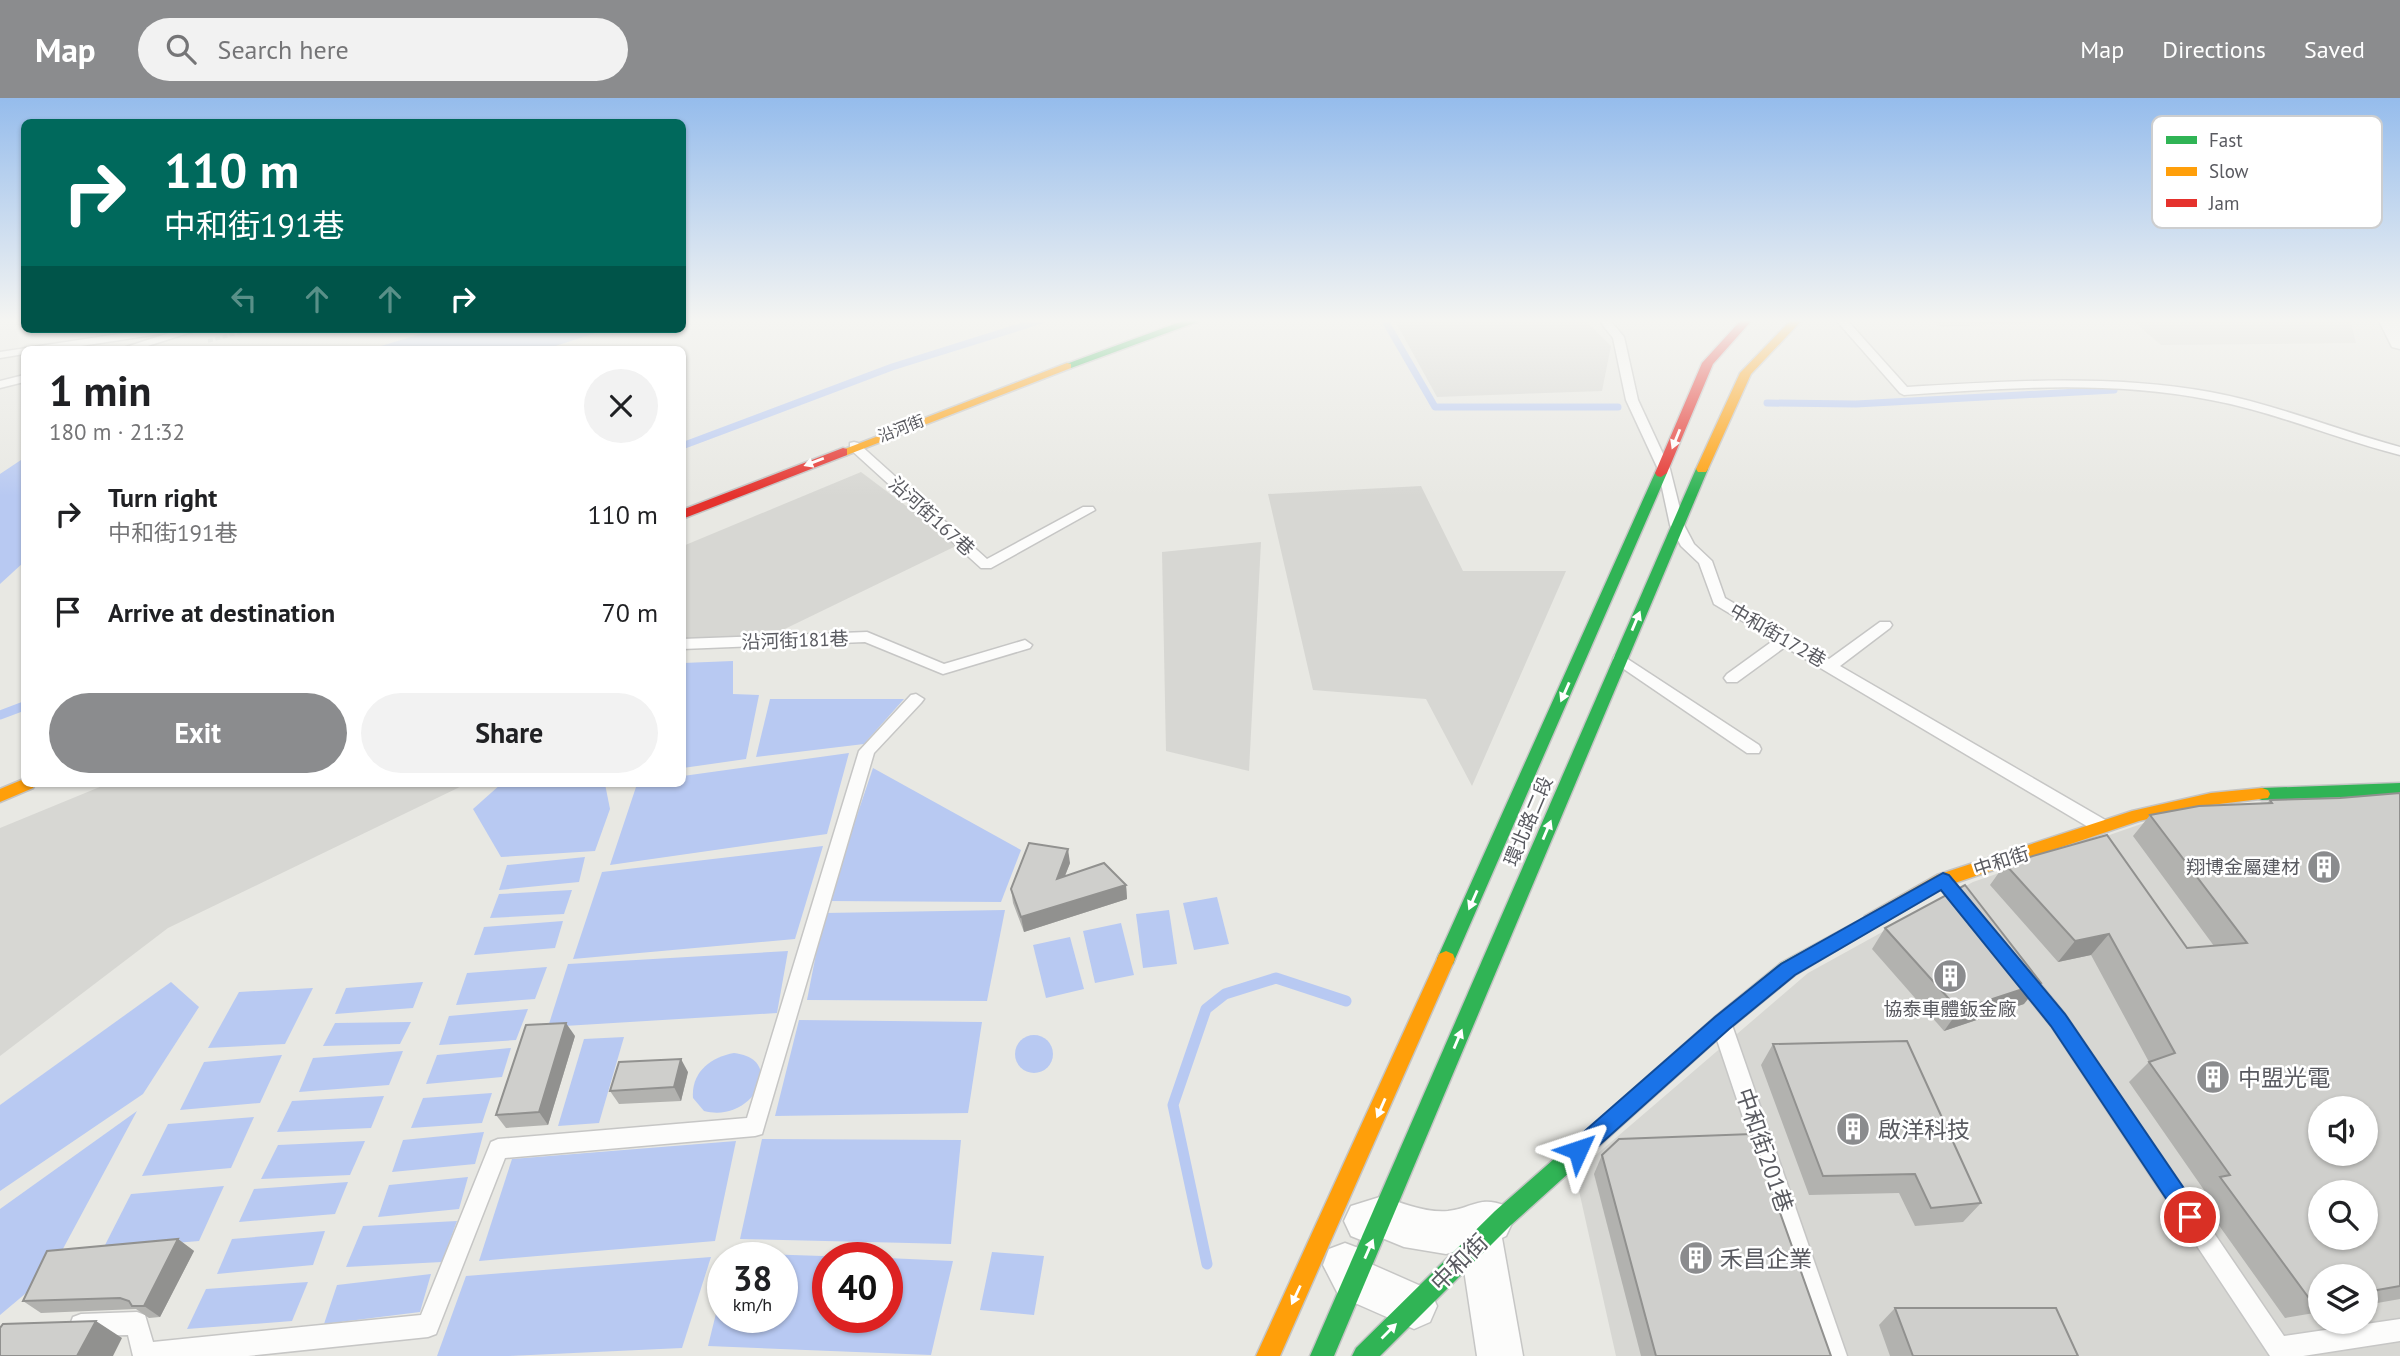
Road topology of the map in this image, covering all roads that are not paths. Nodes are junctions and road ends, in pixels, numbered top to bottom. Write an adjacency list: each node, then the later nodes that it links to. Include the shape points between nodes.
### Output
1 (1035, 378): 8 (street, 沿河街)
2 (1627, 378): 10 (lane, 中和街172巷, via 1632,400)
3 (1702, 378): 10 (street, 環北路二段, one-way to 10)
4 (1744, 378): 13 (street, 環北路二段)
5 (1892, 378): 9 (lane, via 1904,391 2080,382 2130,384 2235,401)
6 (21, 379): 7 (lane)
7 (0, 385)
8 (854, 446): 11 (lane, 沿河街167巷, via 986,565); 12 (street, 沿河街, one-way to 12)
9 (2400, 451)
10 (1664, 469): 13 (lane, 中和街172巷); 33 (street, 環北路二段, one-way to 33)
11 (1088, 510)
12 (686, 513)
13 (1677, 525): 15 (lane, 中和街172巷, via 1688,546 1705,561 1719,601); 18 (street, 環北路二段, one-way to 13)
14 (1885, 625): 19 (lane)
15 (1786, 639): 19 (lane, 中和街172巷); 20 (lane)
16 (686, 644): 17 (lane, 沿河街181巷, via 867,637 943,669)
17 (1024, 645)
18 (1620, 659): 22 (lane); 31 (street, 環北路二段, one-way to 18)
19 (1831, 665): 26 (lane, 中和街172巷)
20 (1732, 678)
21 (916, 699): 36 (lane, via 867,751 755,1127 498,1149 428,1326 144,1355 137,1323)
22 (1753, 749)
23 (21, 787): 25 (street)
24 (2400, 789): 26 (street, 中和街, via 2201,799 2127,816)
25 (0, 796)
26 (2103, 828): 27 (street, 中和街)
27 (1943, 880): 28 (lane); 30 (street, 中和街, via 1788,969)
28 (1961, 901)
29 (2005, 955): 38 (lane, via 2058,1020)
30 (1722, 1023): 32 (street, 中和街); 43 (lane, 中和街201巷)
31 (1383, 1217): 32 (street, 中和街, via 1404,1226 1446,1233); 33 (street); 34 (street, 環北路二段, one-way to 31)
32 (1492, 1229): 35 (street, 中和街); 42 (street)
33 (1325, 1233): 34 (street); 39 (street, 環北路二段, one-way to 39)
34 (1355, 1280): 35 (street, 中和街); 40 (street, 環北路二段)
35 (1415, 1306): 41 (street, 中和街, one-way to 35)
36 (62, 1325)
37 (2400, 1330): 38 (lane)
38 (2281, 1352)
39 (1268, 1356)
40 (1322, 1356)
41 (1364, 1356)
42 (1500, 1356)
43 (1835, 1356)

